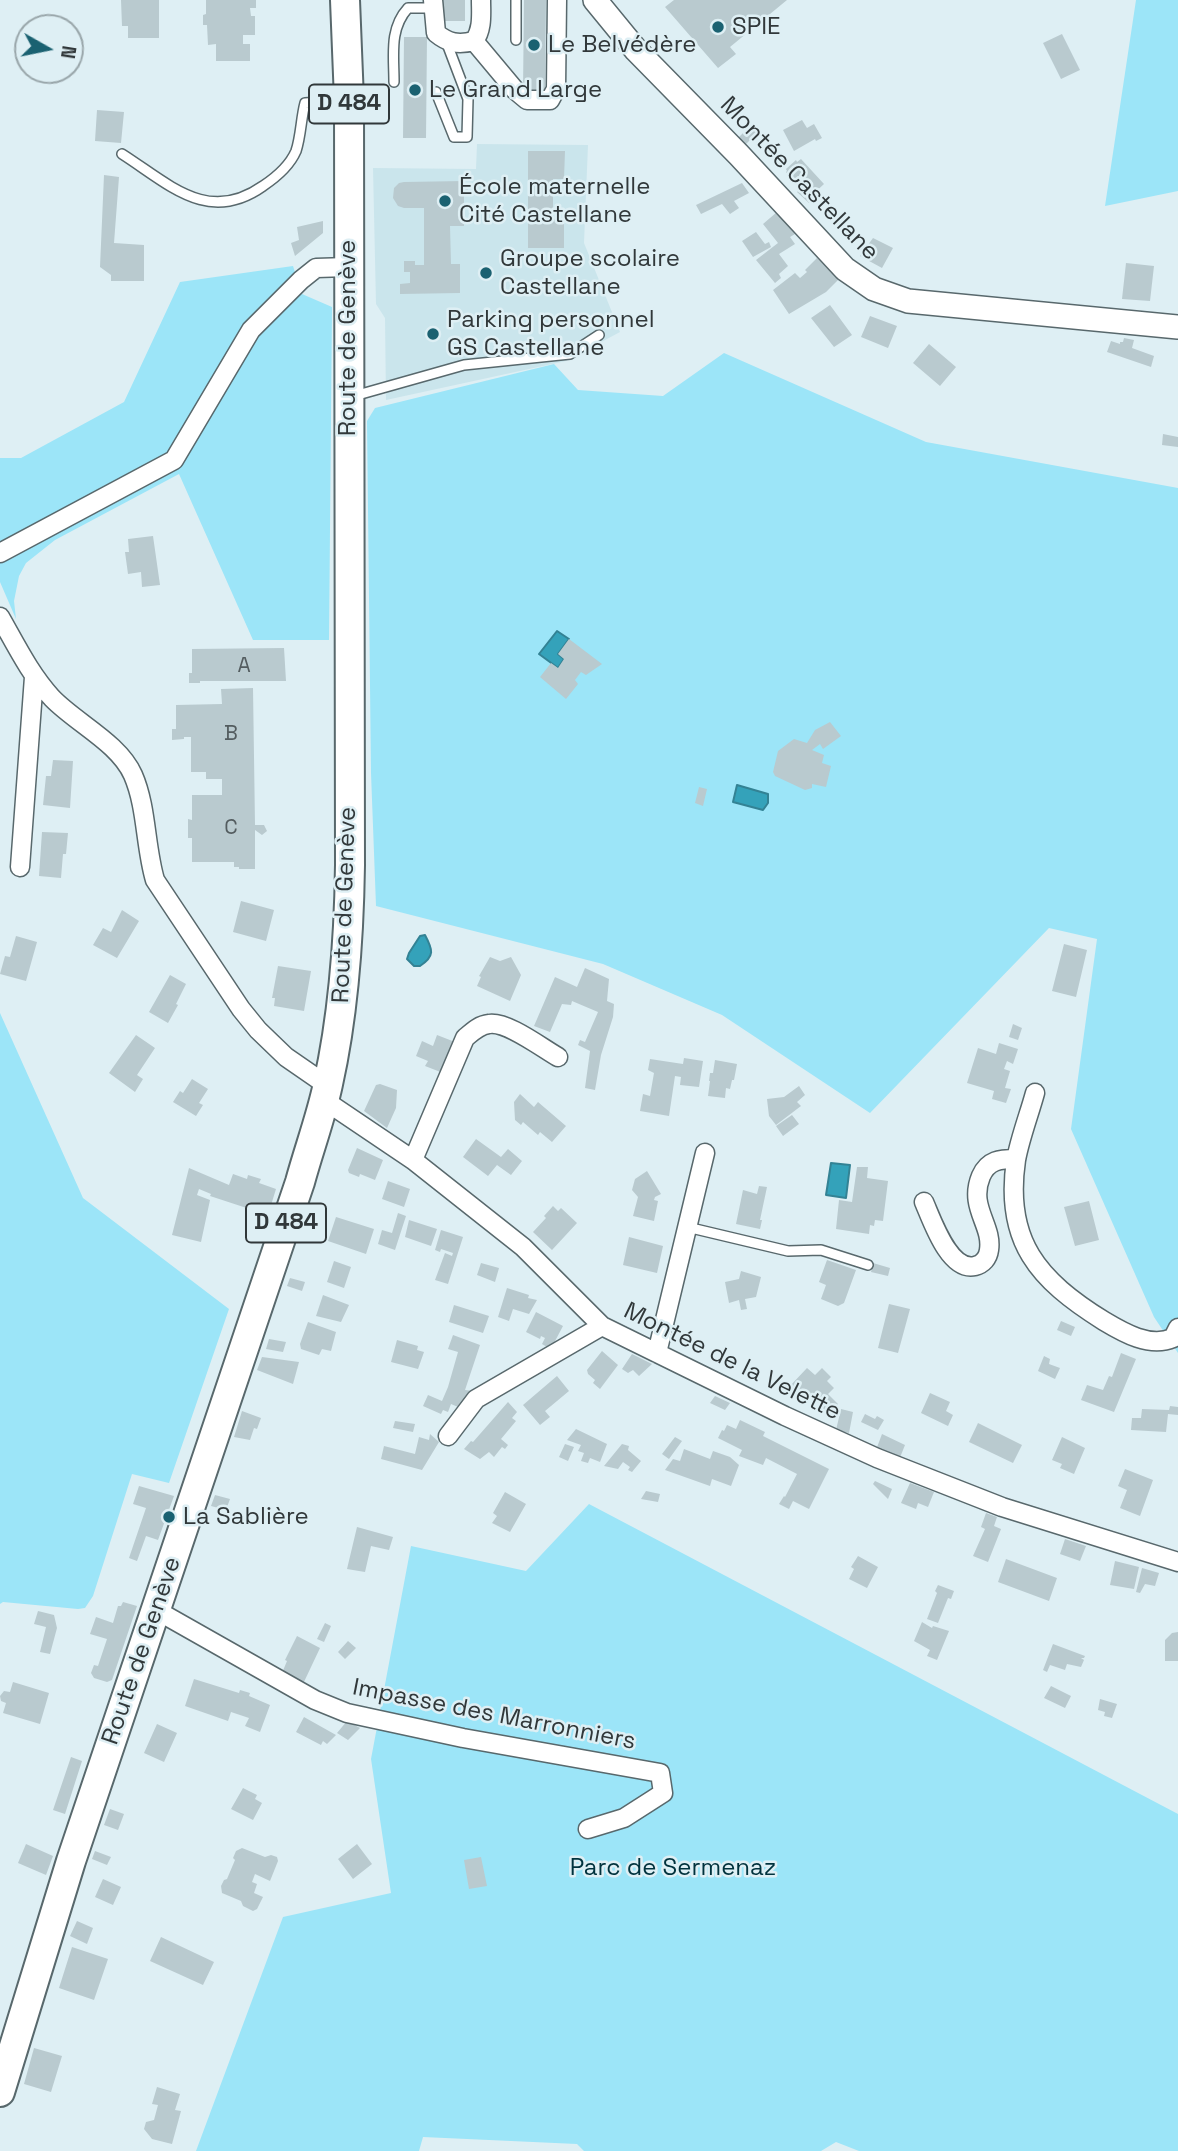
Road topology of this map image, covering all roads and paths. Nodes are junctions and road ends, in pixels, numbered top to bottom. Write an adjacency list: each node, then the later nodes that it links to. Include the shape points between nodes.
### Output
1 (345, 0): 12 (main road, Route de Genève / D 484)
2 (481, 0): 9 (street, via 481,25)
3 (516, 0): 7 (lane)
4 (558, 0): 9 (street, via 556,89 550,100 527,100)
5 (595, 0): 15 (street, Montée Castellane, via 636,50 845,270 874,289 908,301)
6 (433, 4): 8 (street, via 436,33); 10 (lane, via 408,8 399,18 393,34)
7 (516, 40)
8 (446, 41): 9 (street); 11 (lane, via 468,99 467,138 454,137)
9 (474, 41)
10 (394, 82)
11 (436, 92)
12 (349, 100): 13 (lane, via 305,103 296,151 278,176 230,202 205,203); 14 (main road, Route de Genève / D 484)
13 (122, 154)
14 (348, 267): 17 (main road, Route de Genève / D 484); 18 (street, via 316,268 251,330 174,460)
15 (1178, 327)
16 (598, 335): 17 (lane, via 570,354 464,365)
17 (349, 398): 23 (main road, Route de Genève / D 484, via 349,938)
18 (0, 553)
19 (0, 617): 20 (street, Montée de la Velette)
20 (34, 677): 21 (street); 23 (street, Montée de la Velette, via 117,753 132,773 155,880 241,1009)
21 (20, 867)
22 (558, 1057): 27 (street, via 504,1026 477,1028 465,1038)
23 (326, 1093): 27 (street, Montée de la Velette); 36 (main road, Route de Genève / D 484)
24 (1035, 1093): 26 (street)
25 (705, 1153): 29 (street)
26 (1016, 1158): 28 (street, via 989,1164 977,1187 989,1253 976,1266 967,1266 948,1253); 32 (street, via 1016,1223 1026,1250 1045,1274 1069,1297 1127,1333 1164,1342 1174,1338)
27 (413, 1160): 31 (street, Montée de la Velette, via 523,1247)
28 (923, 1202)
29 (687, 1227): 30 (lane, via 788,1251 821,1250); 33 (street)
30 (868, 1265)
31 (602, 1326): 33 (street, Montée de la Velette); 34 (street, via 476,1399)
32 (1178, 1328)
33 (657, 1353): 35 (street, Montée de la Velette, via 877,1458 1002,1507)
34 (448, 1436)
35 (1178, 1562)
36 (156, 1610): 37 (street, Impasse des Marronniers, via 346,1713 660,1773 663,1793 624,1818); 38 (main road, Route de Genève / D 484, via 71,1861)
37 (588, 1829)
38 (0, 2092)

